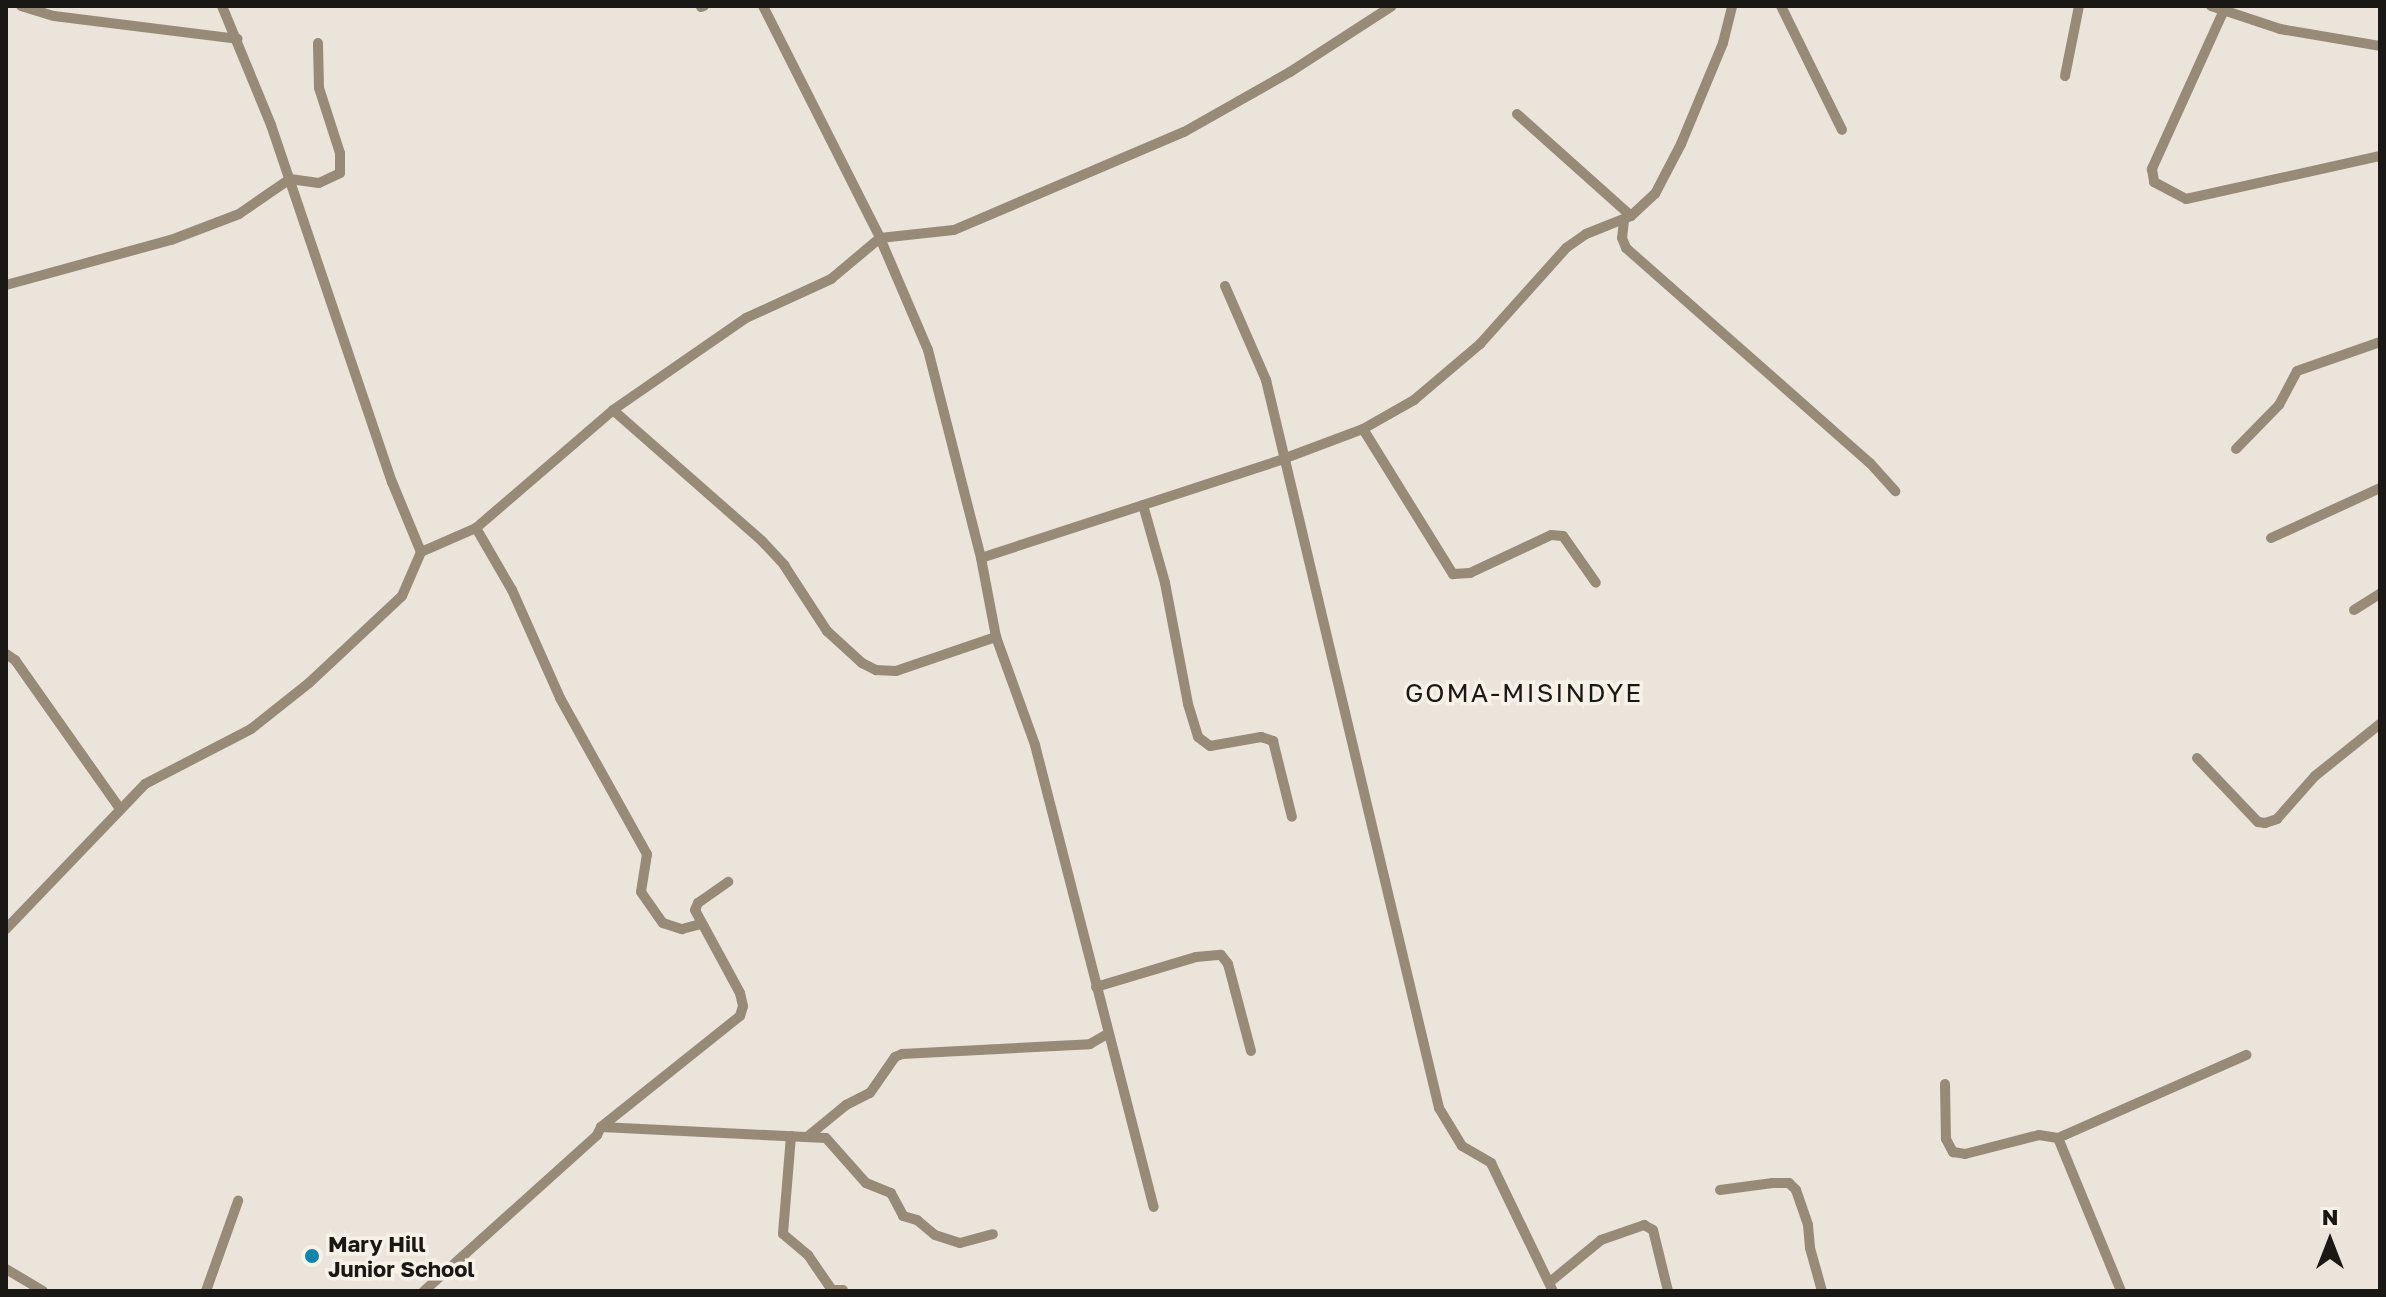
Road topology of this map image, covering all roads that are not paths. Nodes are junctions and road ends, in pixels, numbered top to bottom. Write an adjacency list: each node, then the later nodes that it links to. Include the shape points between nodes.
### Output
1 (21, 6): 10 (street, via 54,16)
2 (222, 6): 10 (street)
3 (763, 6): 19 (street)
4 (1392, 6): 19 (street, via 1184,132 954,230)
5 (1732, 6): 18 (street, via 1723,43 1681,144 1655,194)
6 (1781, 6): 15 (street)
7 (2079, 6): 13 (street)
8 (2211, 6): 9 (street)
9 (2224, 10): 12 (street, via 2280,29); 16 (street, via 2152,169 2154,182 2186,199)
10 (238, 39): 17 (street)
11 (318, 43): 17 (street, via 319,88 342,169 319,183)
12 (2380, 46)
13 (2065, 76)
14 (1517, 114): 18 (street)
15 (1842, 130)
16 (2380, 156)
17 (290, 179): 20 (street, via 239,214 171,240); 32 (street, via 392,482)
18 (1628, 218): 24 (street, via 1566,248 1480,344 1414,400); 28 (street, via 1622,238 1626,248 1870,463)
19 (880, 238): 23 (street, via 831,279 746,318); 33 (street, via 928,350)
20 (6, 285)
21 (1225, 286): 26 (street, via 1266,380)
22 (2380, 342): 25 (street, via 2297,371 2279,405)
23 (613, 410): 30 (street); 37 (street, via 762,541 827,631 862,663 896,671)
24 (1363, 429): 26 (street); 34 (street, via 1453,574 1470,573 1551,535 1563,536)
25 (2236, 449)
26 (1283, 459): 29 (street); 60 (street, via 1439,1108 1462,1146 1491,1163)
27 (2380, 488): 31 (street)
28 (1895, 491)
29 (1143, 505): 33 (street); 42 (street, via 1198,737 1210,746 1261,737 1273,741)
30 (476, 528): 32 (street); 44 (street, via 512,590 560,698 647,854 641,892 663,923 682,929)
31 (2271, 538)
32 (421, 552): 41 (street, via 402,596 309,683 251,729 145,784)
33 (981, 558): 37 (street)
34 (1596, 583)
35 (2380, 594): 36 (street)
36 (2354, 610)
37 (996, 637): 46 (street, via 1035,745)
38 (6, 654): 41 (street)
39 (2380, 724): 40 (street, via 2315,776 2277,819 2265,823 2258,822)
40 (2197, 758)
41 (120, 809): 45 (street)
42 (1292, 817)
43 (728, 882): 44 (street, via 698,903)
44 (701, 924): 51 (street, via 740,993 743,1011)
45 (6, 929)
46 (1096, 987): 47 (street); 48 (street, via 1196,957 1221,955)
47 (1107, 1034): 53 (street, via 1099,1042 1077,1045 902,1054 870,1093); 57 (street)
48 (1251, 1051)
49 (2246, 1055): 54 (street)
50 (1945, 1084): 54 (street, via 1946,1139 1953,1152 1965,1154 2039,1135)
51 (601, 1127): 52 (street); 64 (street)
52 (791, 1136): 53 (street); 61 (street, via 783,1234 808,1255 832,1290)
53 (806, 1137): 58 (street, via 832,1142 866,1183 891,1193 903,1216 935,1235 960,1243)
54 (2058, 1138): 67 (street)
55 (1720, 1190): 66 (street, via 1789,1183 1808,1225)
56 (238, 1201): 63 (street)
57 (1154, 1207)
58 (993, 1234)
59 (6, 1269): 62 (street)
60 (1551, 1287): 65 (street, via 1601,1240 1644,1225 1653,1230)
61 (843, 1290)
62 (43, 1291)
63 (206, 1291)
64 (424, 1291)
65 (1668, 1291)
66 (1822, 1291)
67 (2121, 1291)

